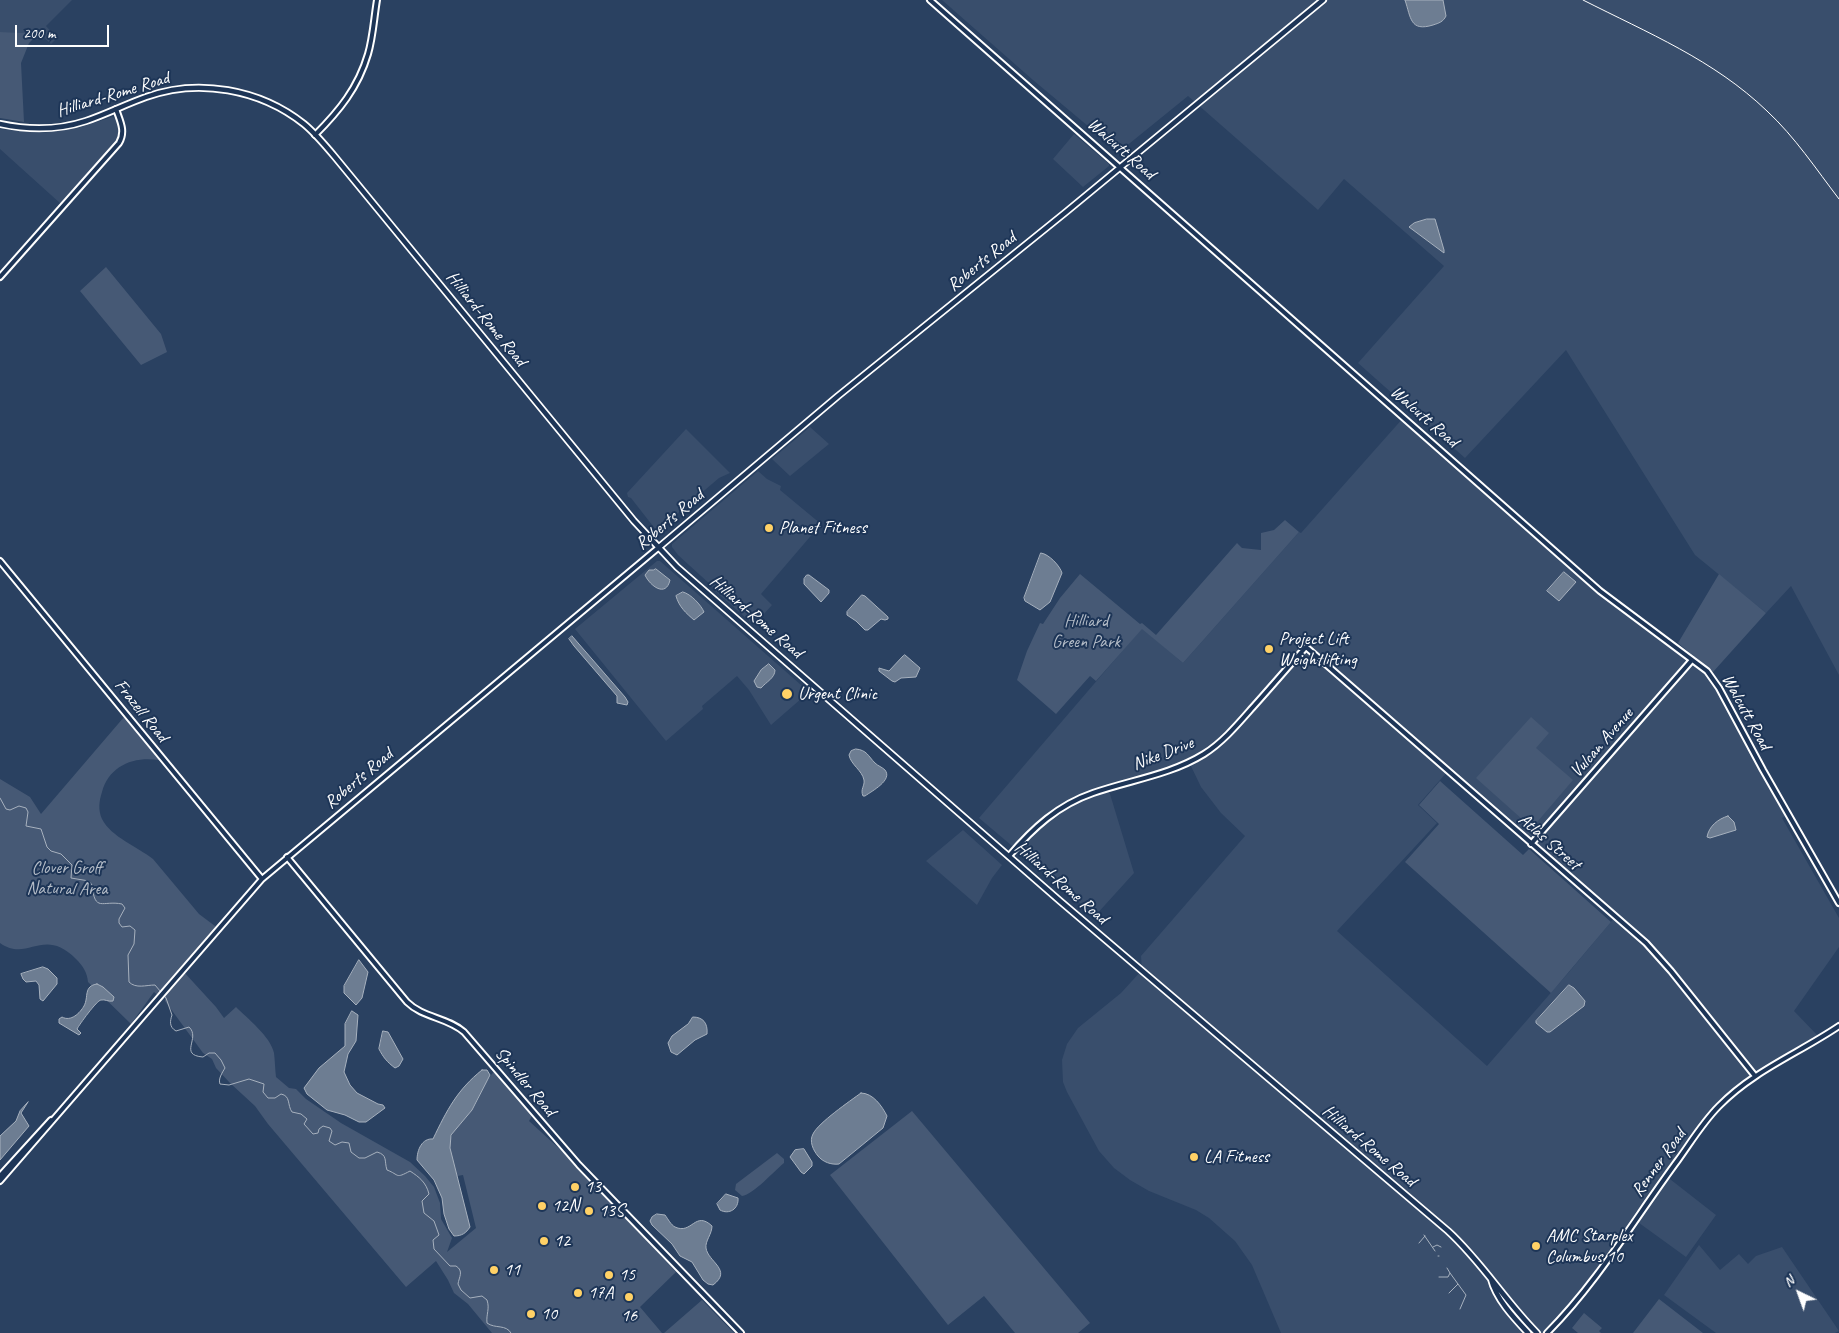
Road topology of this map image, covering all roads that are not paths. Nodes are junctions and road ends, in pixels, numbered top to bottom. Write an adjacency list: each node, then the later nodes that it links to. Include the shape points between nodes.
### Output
1 (377, 0): 6 (street, via 369,53 360,77 342,107)
2 (930, 0): 7 (street, Walcutt Road)
3 (1323, 0): 7 (main road, Roberts Road)
4 (116, 109): 5 (main road, Hilliard-Rome Road, via 62,127 26,128); 6 (main road, Hilliard-Rome Road, via 171,90 226,90 272,104 299,120); 8 (street, via 123,129 121,140)
5 (0, 124)
6 (315, 135): 9 (main road, Hilliard-Rome Road)
7 (1120, 167): 9 (main road, Roberts Road, via 838,396); 12 (street, Walcutt Road, via 1600,591)
8 (0, 277)
9 (658, 548): 14 (main road, Hilliard-Rome Road); 15 (street, Roberts Road)
10 (0, 561): 16 (street, Frazell Road)
11 (1306, 647): 13 (street, Atlas Street); 14 (street, Nike Drive, via 1235,728 1215,746 1186,764 1093,793 1066,805 1042,821)
12 (1692, 660): 13 (street, Vulcan Avenue); 17 (street, Walcutt Road, via 1713,678)
13 (1531, 844): 19 (street, Atlas Street, via 1659,957)
14 (1009, 856): 23 (main road, Hilliard-Rome Road, via 1448,1231)
15 (287, 857): 16 (street, Roberts Road); 24 (street, Spindler Road, via 407,1002 464,1032 574,1160)
16 (262, 880): 20 (street, Roberts Road)
17 (1839, 903)
18 (1839, 1026): 19 (street, Renner Road)
19 (1755, 1076): 27 (street, Renner Road, via 1718,1107 1585,1290)
20 (72, 1099): 21 (street, Roberts Road); 22 (street, Roberts Road)
21 (0, 1176)
22 (0, 1181)
23 (1491, 1279): 25 (main road, Hilliard-Rome Road, via 1496,1293); 26 (main road, Hilliard-Rome Road)
24 (741, 1333)
25 (1528, 1333)
26 (1538, 1333)
27 (1547, 1333)

